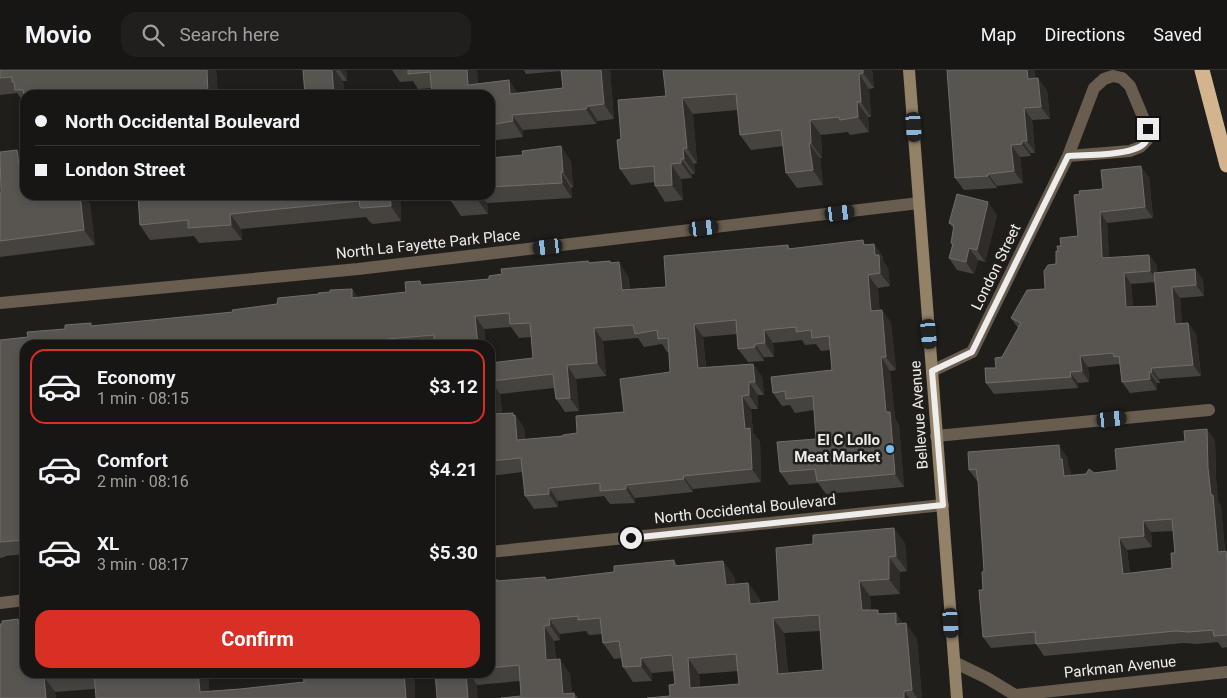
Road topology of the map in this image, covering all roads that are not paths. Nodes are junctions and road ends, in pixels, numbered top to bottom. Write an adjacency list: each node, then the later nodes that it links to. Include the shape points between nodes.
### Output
1 (910, 70): 5 (street, Bellevue Avenue)
2 (1202, 70): 4 (highway)
3 (1068, 156): 3 (street, London Street, via 1130,151 1147,140 1148,129 1130,86 1122,78 1104,79 1094,88); 7 (street, London Street, via 972,352)
4 (1227, 165)
5 (919, 204): 6 (street, North La Fayette Park Place, via 358,269); 7 (street, Bellevue Avenue)
6 (0, 303)
7 (932, 371): 9 (street, Bellevue Avenue)
8 (1209, 410): 9 (street)
9 (936, 436): 10 (street, Bellevue Avenue)
10 (943, 505): 11 (street, North Occidental Boulevard); 14 (street, Bellevue Avenue)
11 (495, 551)
12 (20, 601): 13 (street)
13 (0, 603)
14 (954, 662): 16 (street); 17 (street, Bellevue Avenue)
15 (1227, 672): 16 (street, Parkman Avenue)
16 (1018, 696)
17 (957, 698)

